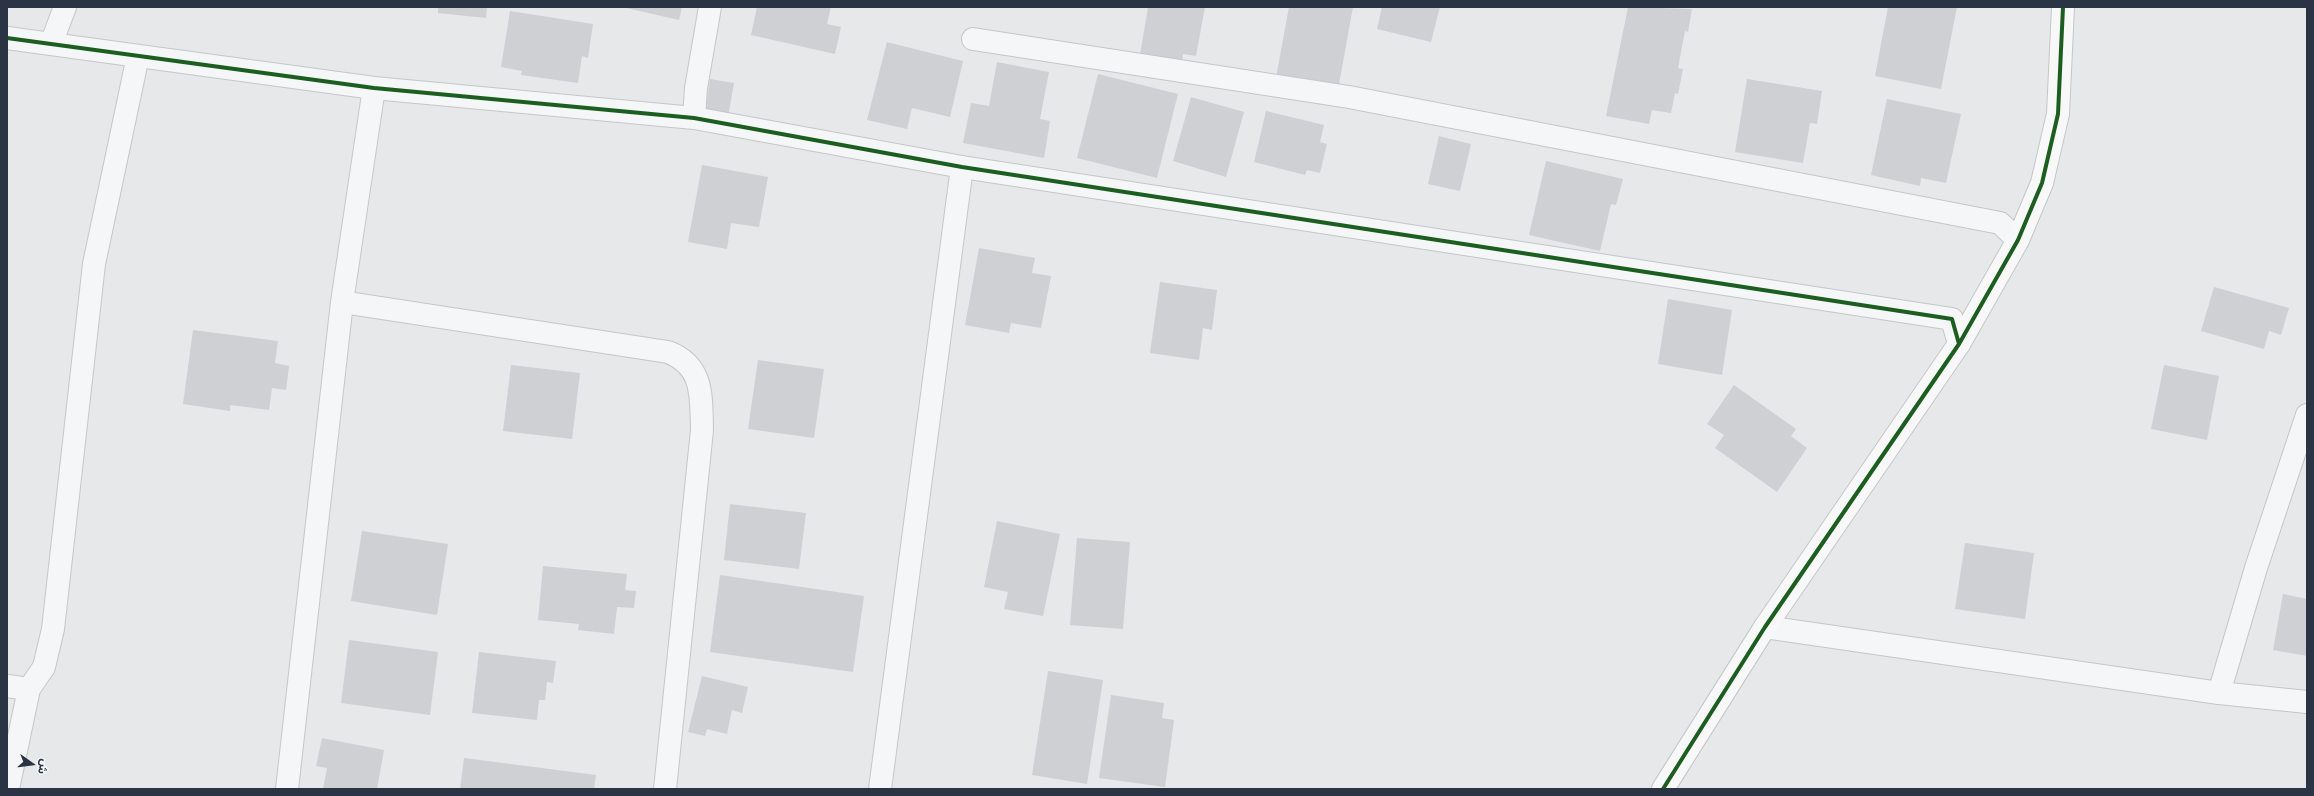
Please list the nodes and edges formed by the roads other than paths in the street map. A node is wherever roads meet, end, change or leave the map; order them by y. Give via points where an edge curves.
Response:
1 (65, 7) edge
2 (710, 7) edge
3 (2062, 7) edge
4 (7, 38) edge
5 (973, 39) dead end
6 (51, 44) junction
7 (138, 56) junction
8 (374, 88) junction
9 (694, 118) junction
10 (962, 167) junction
11 (2018, 240) junction
12 (342, 302) junction
13 (1959, 344) junction
14 (2307, 415) edge
15 (1765, 627) junction
16 (7, 686) edge
17 (29, 689) junction
18 (2219, 693) junction
19 (2307, 702) edge
20 (8, 789) edge
21 (287, 789) edge
22 (665, 789) edge
23 (880, 789) edge
24 (1663, 789) edge

1 - 6 street
2 - 9 street via 696,88
3 - 11 street via 2058,114 2042,183
4 - 6 street
5 - 11 street via 1349,97 2000,223
6 - 7 street
7 - 8 street
7 - 17 street via 94,264 53,629 44,667
8 - 9 street
8 - 12 street
9 - 10 street
10 - 13 street via 1952,319
10 - 23 street
11 - 13 street
12 - 21 street
12 - 22 street via 668,352 681,357 694,370 701,398 702,430
13 - 15 street
14 - 18 street via 2258,560
15 - 18 street
15 - 24 street
16 - 17 street
17 - 20 street
18 - 19 street

